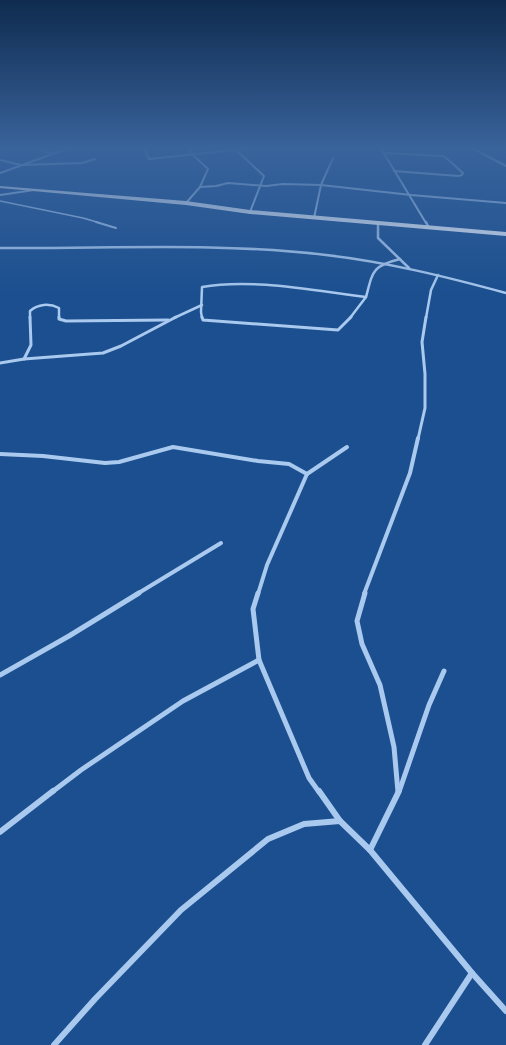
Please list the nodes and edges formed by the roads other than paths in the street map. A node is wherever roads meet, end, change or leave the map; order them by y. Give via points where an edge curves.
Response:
1 (121, 197) edge
2 (191, 197) edge
3 (256, 197) edge
4 (319, 197) edge
5 (412, 197) edge
6 (432, 197) edge
7 (0, 202) edge
8 (186, 202) junction
9 (506, 203) edge
10 (250, 212) junction
11 (314, 218) junction
12 (378, 223) junction
13 (116, 228) dead end
14 (429, 228) junction
15 (506, 234) edge
16 (0, 248) edge
17 (400, 259) junction
18 (384, 263) junction
19 (410, 268) junction
20 (438, 275) junction
21 (506, 293) edge
22 (366, 297) junction
23 (202, 305) junction
24 (171, 320) junction
25 (24, 359) junction
26 (0, 363) edge
27 (347, 447) dead end
28 (0, 454) edge
29 (307, 474) junction
30 (221, 543) dead end
31 (259, 660) junction
32 (444, 671) dead end
33 (0, 675) edge
34 (400, 791) junction
35 (340, 821) junction
36 (0, 832) edge
37 (370, 850) junction
38 (472, 973) junction
39 (506, 1011) edge
40 (54, 1045) edge
41 (425, 1045) edge

1 - 8 main road
2 - 8 street
3 - 10 street
4 - 11 street
5 - 14 street
6 - 9 street
7 - 13 lane via 83,218
8 - 10 main road
10 - 11 main road
11 - 12 main road
12 - 14 main road
12 - 17 street via 378,238
14 - 15 main road
16 - 18 street via 236,249 300,252
17 - 18 street
17 - 19 street
18 - 19 street
18 - 22 street via 372,274
19 - 20 street
20 - 21 street
20 - 34 street via 432,290 422,342 425,408 412,465 364,595 357,621 362,644 380,685 394,746
22 - 23 street via 282,287 213,285 202,287
22 - 23 street via 338,330 203,320
23 - 24 street
24 - 25 street via 127,345 103,353
24 - 25 street via 66,321 59,319 59,308 56,306 35,307 30,310 31,345
25 - 26 street
27 - 29 street
28 - 29 street via 105,463 119,462 173,447 289,464
29 - 31 street via 268,565 253,609
30 - 33 street
31 - 35 street via 309,778
31 - 36 street via 183,702 81,770
32 - 34 street
34 - 37 street
35 - 37 street
35 - 40 street via 304,824 268,839 181,910
37 - 38 street
38 - 39 street
38 - 41 street

